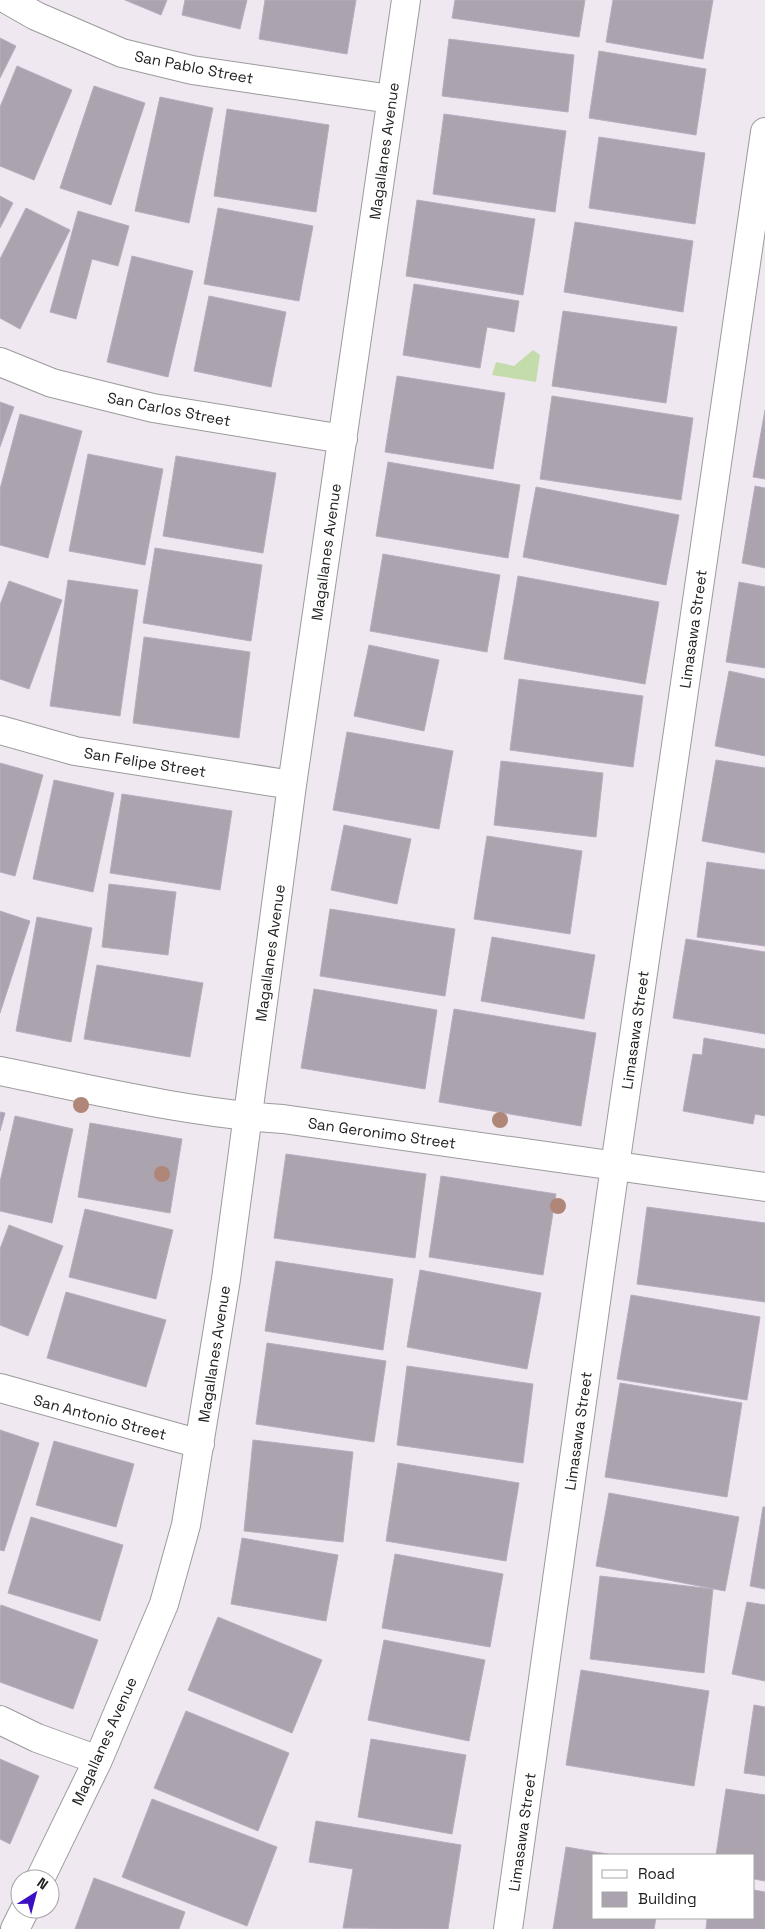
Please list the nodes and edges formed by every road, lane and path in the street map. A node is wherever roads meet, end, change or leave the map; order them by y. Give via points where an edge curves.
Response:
1 (8, 0) edge
2 (406, 0) edge
3 (391, 99) junction
4 (765, 132) edge
5 (0, 362) edge
6 (343, 439) junction
7 (0, 730) edge
8 (292, 785) junction
9 (0, 1071) edge
10 (248, 1116) junction
11 (615, 1166) junction
12 (765, 1187) edge
13 (0, 1388) edge
14 (200, 1444) junction
15 (0, 1720) edge
16 (98, 1760) junction
17 (45, 1869) edge
18 (508, 1929) edge

1 - 3 street, San Pablo Street via 36,16 122,52 192,70
2 - 3 street, Magallanes Avenue
3 - 6 street, Magallanes Avenue
4 - 11 street, Limasawa Street
5 - 6 street, San Carlos Street via 52,383 153,408
6 - 8 street, Magallanes Avenue
7 - 8 street, San Felipe Street via 75,751
8 - 10 street, Magallanes Avenue
9 - 10 street, San Geronimo Street
10 - 11 street, San Geronimo Street
10 - 14 street, Magallanes Avenue
11 - 12 street, San Geronimo Street
11 - 18 street, Limasawa Street
13 - 14 street, San Antonio Street
14 - 16 street, Magallanes Avenue via 186,1524 164,1604
15 - 16 street via 37,1738
16 - 17 street, Magallanes Avenue

